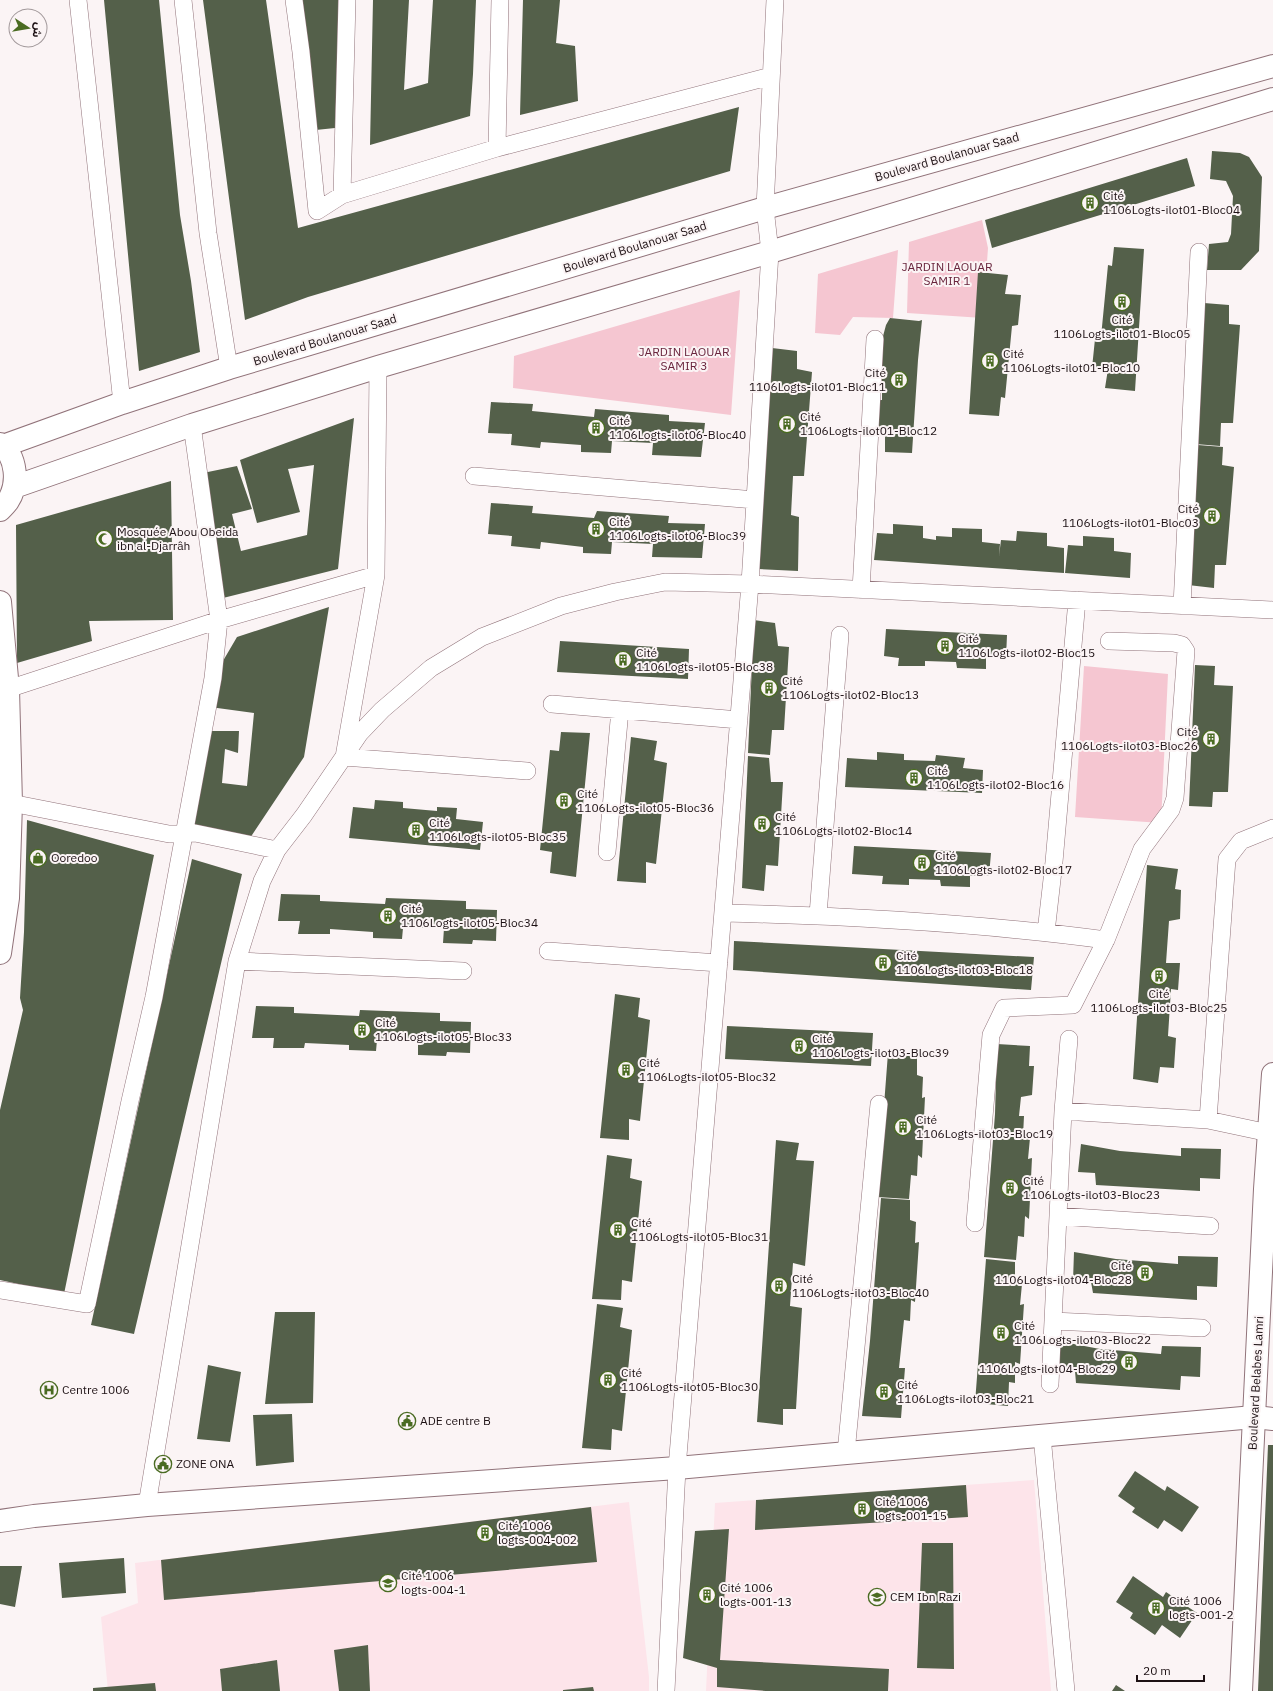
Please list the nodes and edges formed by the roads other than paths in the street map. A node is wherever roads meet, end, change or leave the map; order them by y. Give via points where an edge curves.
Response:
1 (78, 0) edge
2 (183, 0) edge
3 (294, 0) edge
4 (347, 0) edge
5 (500, 0) edge
6 (779, 1) edge
7 (1273, 66) edge
8 (771, 76) junction
9 (1273, 99) edge
10 (497, 148) junction
11 (342, 195) junction
12 (765, 208) junction
13 (770, 252) junction
14 (1198, 252) dead end
15 (875, 339) dead end
16 (378, 367) junction
17 (229, 368) junction
18 (122, 403) junction
19 (192, 425) junction
20 (2, 445) edge
21 (474, 476) dead end
22 (14, 487) junction
23 (755, 500) junction
24 (0, 510) edge
25 (376, 574) junction
26 (750, 584) junction
27 (861, 590) junction
28 (1077, 600) junction
29 (0, 602) edge
30 (1182, 606) junction
31 (1273, 610) edge
32 (219, 620) junction
33 (840, 636) dead end
34 (1109, 642) dead end
35 (8, 689) junction
36 (552, 704) dead end
37 (620, 710) junction
38 (739, 720) junction
39 (344, 757) junction
40 (527, 771) dead end
41 (11, 803) junction
42 (1273, 828) edge
43 (185, 834) junction
44 (277, 850) junction
45 (607, 852) dead end
46 (723, 913) junction
47 (818, 915) junction
48 (1046, 932) junction
49 (1106, 940) junction
50 (548, 951) dead end
51 (0, 953) edge
52 (237, 962) junction
53 (719, 962) junction
54 (463, 971) dead end
55 (1069, 1039) dead end
56 (1273, 1074) edge
57 (880, 1104) dead end
58 (1063, 1111) junction
59 (1208, 1120) junction
60 (1269, 1133) junction
61 (1269, 1188) edge
62 (1058, 1216) junction
63 (975, 1223) dead end
64 (1210, 1226) dead end
65 (0, 1290) edge
66 (1053, 1320) junction
67 (1202, 1328) dead end
68 (1050, 1384) dead end
69 (1263, 1418) edge
70 (1042, 1436) junction
71 (846, 1453) junction
72 (677, 1468) junction
73 (147, 1505) junction
74 (0, 1521) edge
75 (666, 1691) edge
76 (1066, 1691) edge
77 (1241, 1691) edge

1 - 18 street
2 - 17 street via 208,233
3 - 11 street via 317,211
4 - 11 street
5 - 10 street
6 - 8 street
7 - 12 main road, Boulevard Boulanouar Saad
8 - 10 street
8 - 12 street
9 - 13 main road
10 - 11 street
12 - 13 street
12 - 17 main road, Boulevard Boulanouar Saad
13 - 16 main road
13 - 23 street
14 - 30 street
15 - 27 street
16 - 19 main road
16 - 25 street
17 - 18 main road, Boulevard Boulanouar Saad
18 - 20 main road, Boulevard Boulanouar Saad
19 - 22 main road
19 - 32 street
20 - 22 main road via 12,458
21 - 23 street
22 - 24 main road via 9,500
23 - 26 street
25 - 32 street
25 - 39 street
26 - 27 street
26 - 38 street
26 - 39 street via 665,582 615,592 561,606 482,638 431,668 382,710 360,733
27 - 28 street
28 - 30 street
28 - 48 street
29 - 35 main road
30 - 31 street
32 - 35 street
32 - 43 street via 214,678
33 - 47 street
34 - 49 street via 1174,643 1182,645 1186,651 1175,798 1171,810 1142,849
35 - 41 main road
36 - 37 street
37 - 38 street
37 - 45 street
38 - 46 street
39 - 40 street
39 - 44 street via 304,816
41 - 43 street via 169,834
41 - 51 main road via 8,898
42 - 59 street via 1241,841 1226,859
43 - 44 street via 195,833
43 - 65 street via 154,997 87,1304
44 - 52 street via 262,881
46 - 47 street
46 - 53 street
47 - 48 street
48 - 49 street
49 - 63 street via 1073,1005 1004,1008 991,1035
50 - 53 street
52 - 54 street
52 - 73 street
53 - 72 street
55 - 58 street
56 - 60 main road, Boulevard Belabes Lamri
57 - 71 street
58 - 59 street
58 - 62 street
59 - 60 street
60 - 61 main road, Boulevard Belabes Lamri
61 - 69 main road, Boulevard Belabes Lamri
62 - 64 street
62 - 66 street
66 - 67 street
66 - 68 street
69 - 70 main road
69 - 77 main road, Boulevard Belabes Lamri
70 - 71 main road
70 - 76 street
71 - 72 main road
72 - 73 main road
72 - 75 street
73 - 74 main road

